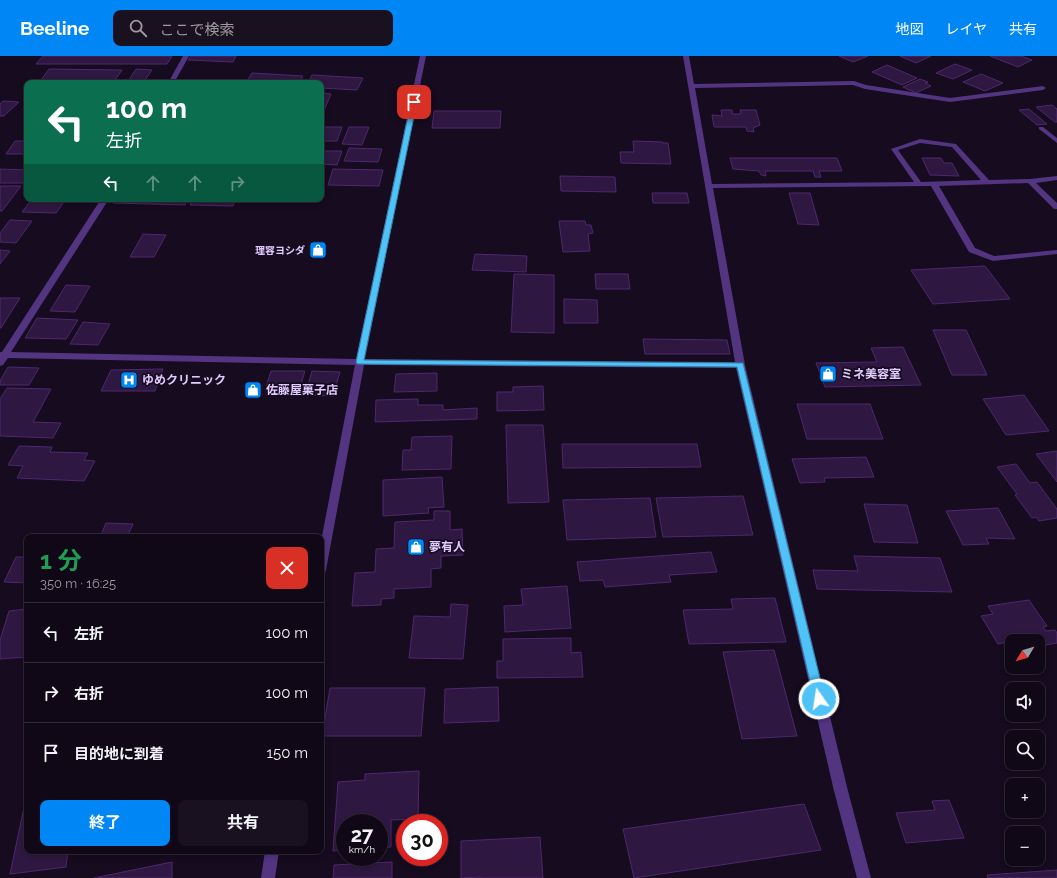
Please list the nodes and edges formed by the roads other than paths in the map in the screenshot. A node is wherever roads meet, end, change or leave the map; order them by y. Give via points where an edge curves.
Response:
1 (186, 56) edge
2 (423, 56) edge
3 (686, 56) edge
4 (173, 80) edge
5 (692, 86) junction
6 (1043, 88) dead end
7 (1041, 128) dead end
8 (1057, 141) edge
9 (1057, 178) edge
10 (1030, 181) junction
11 (987, 182) junction
12 (919, 184) junction
13 (934, 184) junction
14 (708, 186) junction
15 (103, 202) edge
16 (1057, 207) edge
17 (1057, 252) edge
18 (2, 357) edge
19 (360, 362) junction
20 (740, 365) junction
21 (324, 554) edge
22 (272, 854) edge
23 (268, 878) edge
24 (864, 878) edge

1 - 4 street
2 - 19 street
3 - 5 street
5 - 6 street via 854,83 865,87 950,100
5 - 14 street
7 - 8 street
9 - 10 street
10 - 11 street
10 - 16 street
11 - 12 street via 954,145 920,141 894,149
11 - 13 street
12 - 13 street
12 - 14 street
13 - 17 street via 972,250 993,259
14 - 20 street
15 - 18 street
18 - 19 street
19 - 20 street
19 - 21 street
20 - 24 street
22 - 23 street

